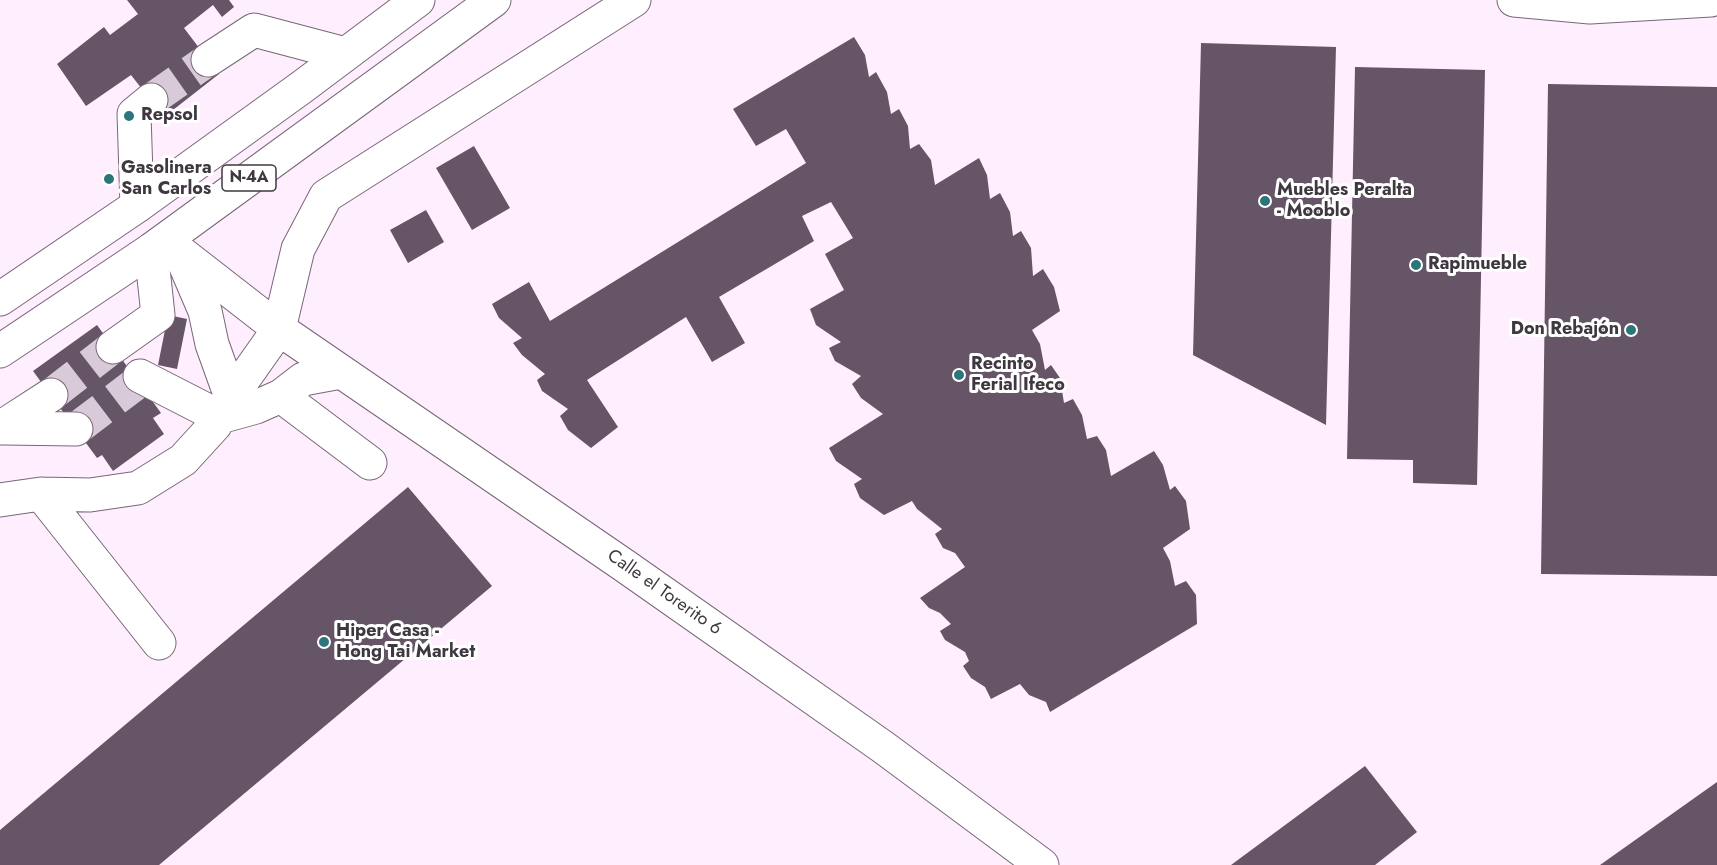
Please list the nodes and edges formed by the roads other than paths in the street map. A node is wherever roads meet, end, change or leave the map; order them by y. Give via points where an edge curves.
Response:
1 (418, 0) edge
2 (495, 0) edge
3 (634, 0) edge
4 (1514, 0) edge
5 (1711, 0) edge
6 (345, 54) junction
7 (208, 60) tunnel mouth
8 (151, 100) tunnel mouth
9 (137, 206) junction
10 (167, 246) junction
11 (0, 299) edge
12 (158, 315) junction
13 (279, 329) junction
14 (113, 347) tunnel mouth
15 (0, 351) edge
16 (341, 372) junction
17 (51, 395) tunnel mouth
18 (280, 396) junction
19 (225, 407) junction
20 (2, 428) edge
21 (76, 429) tunnel mouth
22 (370, 464) dead end
23 (41, 494) junction
24 (0, 500) edge
25 (159, 643) dead end
26 (1042, 865) edge

1 - 6 street, N-4A
2 - 10 street, N-4A
3 - 13 street via 326,196 298,249
4 - 5 street via 1590,7
6 - 7 street via 254,30
6 - 9 street, N-4A
8 - 9 street via 134,114
9 - 11 street, N-4A
10 - 12 street
10 - 13 street, Calle el Torerito 6
10 - 15 street, N-4A
10 - 19 street via 205,311
12 - 14 street
12 - 19 street via 139,379
13 - 16 street, Calle el Torerito 6
13 - 19 street
16 - 18 street via 303,379
16 - 26 street, Calle el Torerito 6 via 883,747
17 - 20 street
18 - 19 street via 256,407
18 - 22 street
19 - 23 street via 183,460 138,488 90,495
20 - 21 street
23 - 24 street
23 - 25 street

